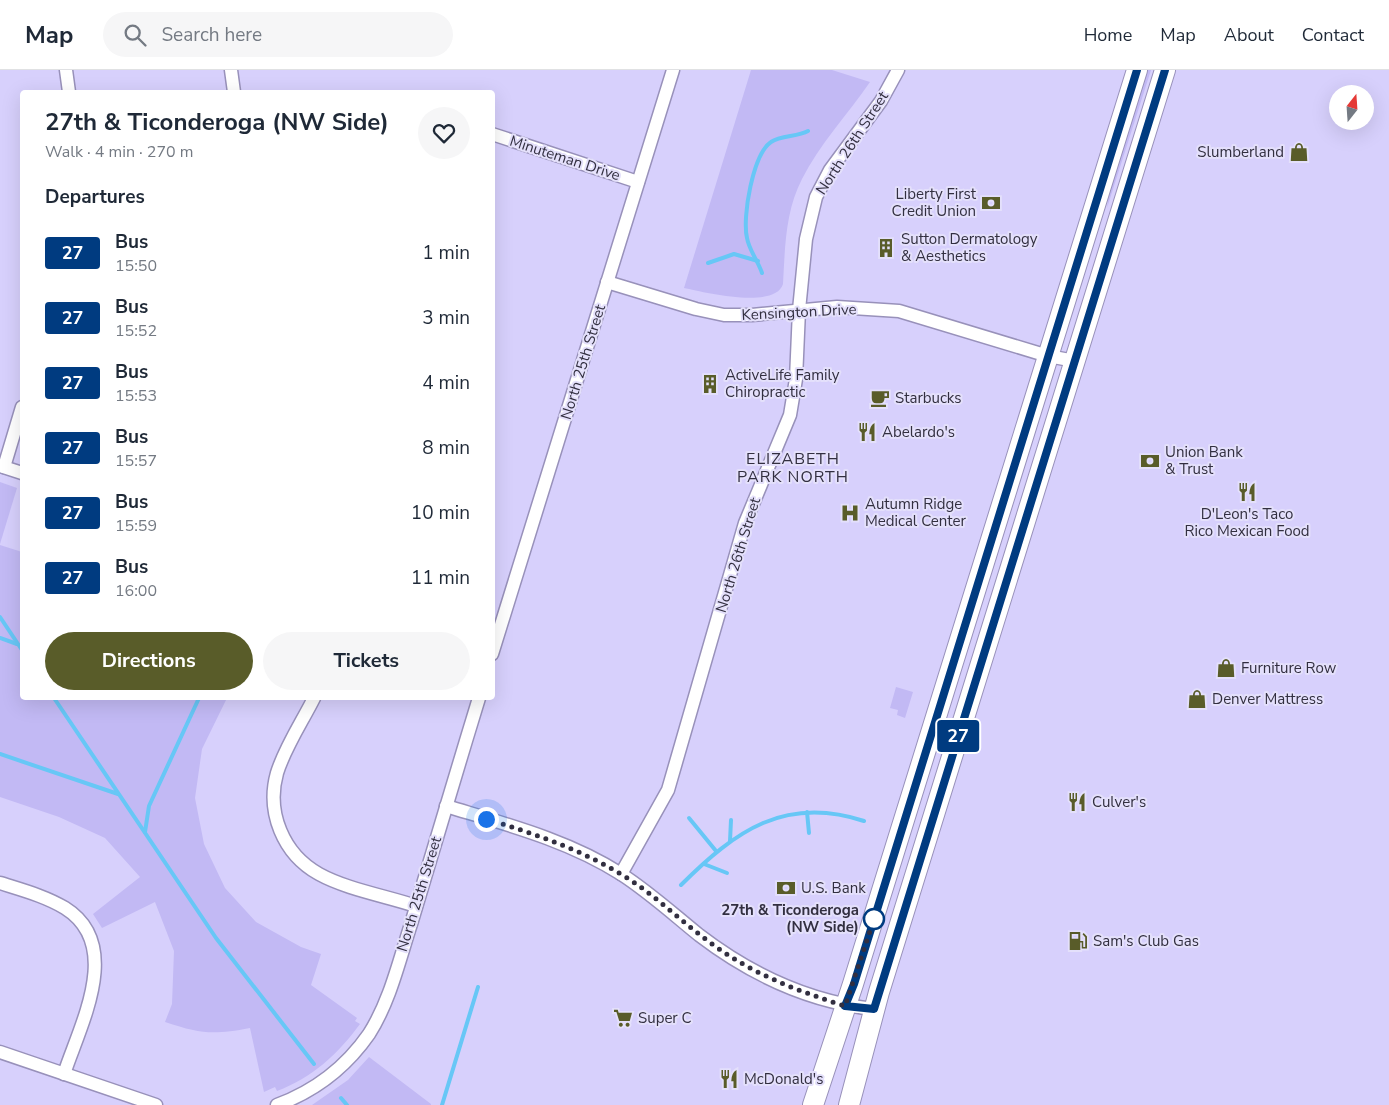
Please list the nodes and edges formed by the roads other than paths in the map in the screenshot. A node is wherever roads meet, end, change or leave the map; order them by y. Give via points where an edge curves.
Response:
1 (66, 70) edge
2 (231, 70) edge
3 (673, 70) edge
4 (898, 70) edge
5 (1137, 70) edge
6 (1165, 70) edge
7 (69, 90) edge
8 (234, 90) edge
9 (495, 134) edge
10 (638, 182) junction
11 (608, 282) junction
12 (799, 310) junction
13 (1048, 356) junction
14 (1073, 368) junction
15 (20, 413) edge
16 (2, 466) edge
17 (20, 472) edge
18 (495, 644) edge
19 (313, 700) edge
20 (478, 700) edge
21 (446, 806) junction
22 (621, 874) junction
23 (0, 883) edge
24 (416, 906) junction
25 (845, 1006) junction
26 (872, 1016) junction
27 (0, 1052) edge
28 (64, 1074) junction
29 (156, 1105) edge
30 (277, 1105) edge
31 (813, 1105) edge
32 (849, 1105) edge

1 - 7 street
2 - 8 street
3 - 10 street, North 25th Street
4 - 12 street, North 26th Street via 816,197 808,226
5 - 13 main road
6 - 14 main road
9 - 10 street, Minuteman Drive
10 - 11 street, North 25th Street
11 - 12 street, Kensington Drive via 716,314 752,316
11 - 18 street, North 25th Street
12 - 13 street, Kensington Drive via 854,307 899,311
12 - 22 street, North 26th Street via 796,380 787,425 743,531 668,790
13 - 14 street, Kensington Drive
13 - 25 main road
14 - 26 main road
15 - 16 street
16 - 17 street
19 - 24 street via 277,773 274,802 280,831 296,856 317,873
20 - 21 street, North 25th Street
21 - 22 street via 555,841
21 - 24 street, North 25th Street
22 - 25 street via 715,947 750,969 794,989
23 - 28 street via 66,909 82,924 91,942 96,963 95,980
24 - 30 street, North 25th Street via 380,1014 357,1049 331,1076 301,1095
25 - 26 street
25 - 31 main road
26 - 32 main road
27 - 28 street
28 - 29 street

